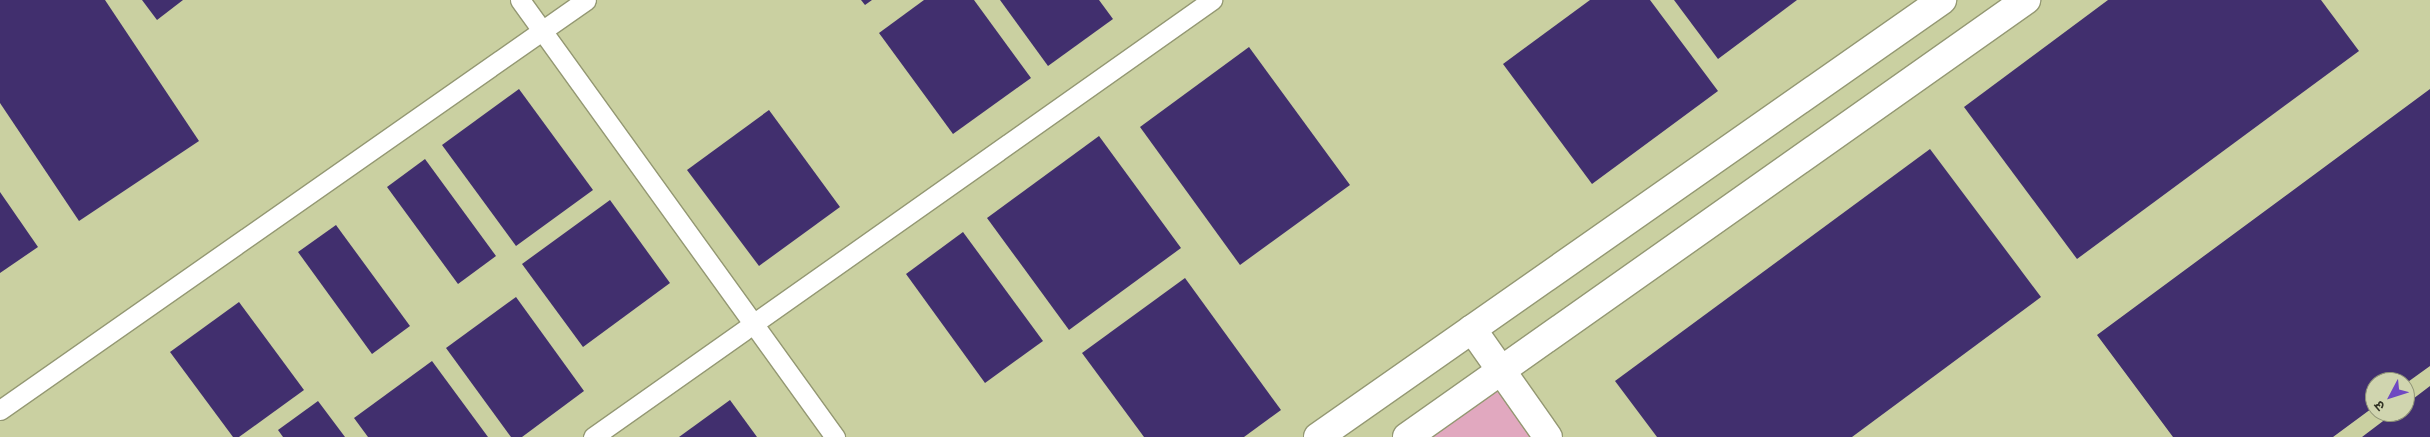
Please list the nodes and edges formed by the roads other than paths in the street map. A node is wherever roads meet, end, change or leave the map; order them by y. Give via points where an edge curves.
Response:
1 (520, 0) edge
2 (586, 0) edge
3 (1212, 0) edge
4 (1942, 0) edge
5 (2026, 0) edge
6 (542, 30) junction
7 (753, 324) junction
8 (1472, 329) junction
9 (1501, 371) junction
10 (0, 410) edge
11 (592, 437) edge
12 (835, 437) edge
13 (1318, 437) edge
14 (1407, 437) edge
15 (1548, 437) edge

1 - 6 lane
2 - 6 lane
3 - 7 lane
4 - 8 street
5 - 9 street
6 - 7 lane
6 - 10 lane
7 - 11 lane
7 - 12 lane
8 - 9 street
8 - 13 street
9 - 14 street
9 - 15 street

